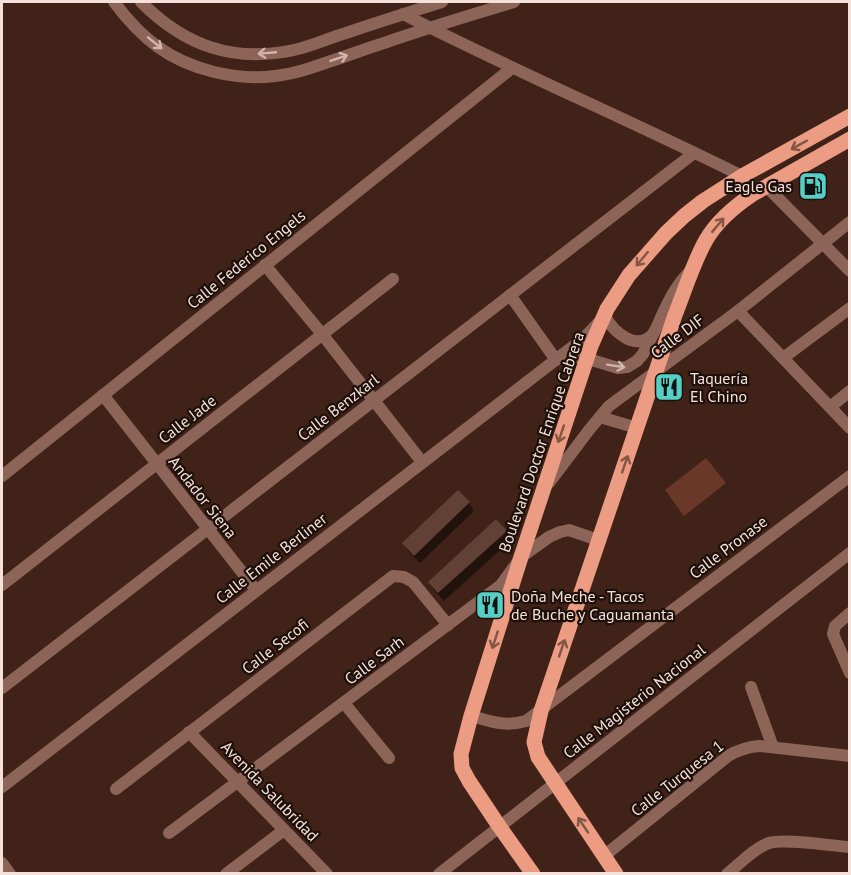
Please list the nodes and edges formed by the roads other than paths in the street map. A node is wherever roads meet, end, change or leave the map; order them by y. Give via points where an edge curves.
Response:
1 (114, 2) edge
2 (141, 2) edge
3 (442, 2) edge
4 (514, 2) edge
5 (485, 5) edge
6 (403, 14) junction
7 (430, 28) junction
8 (512, 68) junction
9 (849, 116) edge
10 (849, 139) edge
11 (694, 153) junction
12 (742, 176) junction
13 (766, 186) junction
14 (849, 222) edge
15 (823, 243) junction
16 (265, 265) junction
17 (693, 267) junction
18 (849, 271) edge
19 (393, 279) dead end
20 (510, 295) junction
21 (849, 308) edge
22 (738, 311) junction
23 (605, 316) junction
24 (322, 334) junction
25 (653, 334) junction
26 (559, 357) junction
27 (783, 358) junction
28 (586, 360) junction
29 (655, 373) junction
30 (849, 391) edge
31 (103, 395) junction
32 (374, 400) junction
33 (830, 407) junction
34 (600, 417) junction
35 (637, 428) junction
36 (849, 428) edge
37 (422, 462) junction
38 (157, 464) junction
39 (2, 476) edge
40 (849, 476) edge
41 (542, 493) junction
42 (207, 529) junction
43 (598, 540) junction
44 (849, 554) edge
45 (521, 557) junction
46 (2, 585) edge
47 (256, 591) junction
48 (849, 613) edge
49 (448, 625) junction
50 (849, 673) edge
51 (751, 687) dead end
52 (2, 688) edge
53 (344, 703) junction
54 (541, 711) junction
55 (471, 716) junction
56 (189, 732) junction
57 (773, 747) junction
58 (849, 756) edge
59 (389, 758) dead end
60 (237, 781) junction
61 (555, 783) junction
62 (2, 787) edge
63 (116, 789) dead end
64 (499, 826) junction
65 (285, 830) junction
66 (169, 833) dead end
67 (849, 848) edge
68 (604, 856) junction
69 (2, 863) edge
70 (10, 873) edge
71 (226, 873) edge
72 (327, 873) edge
73 (439, 873) edge
74 (532, 873) edge
75 (616, 873) edge
76 (727, 873) edge

1 -> 7 street via 140,32 176,58 216,72 254,77 301,71
6 -> 2 street via 296,50 252,55 211,49 193,41
3 - 6 street
4 - 5 street
5 - 7 street
6 - 7 street
7 - 8 street
8 - 11 street
8 - 16 street, Calle Federico Engels
9 -> 12 main road, Boulevard Doctor Enrique Cabrera
10 - 13 main road
11 - 12 street
11 - 20 street, Calle Benzkarl
12 -> 23 main road, Boulevard Doctor Enrique Cabrera via 703,201 666,233 629,275
13 - 15 street
17 -> 13 main road via 717,225 741,202
14 - 15 street, Calle DIF
15 - 18 street
15 - 22 street, Calle DIF
16 - 24 street
16 - 31 street, Calle Federico Engels
17 - 25 street via 674,290
17 - 29 main road
19 - 24 street, Calle Jade
20 - 26 street
20 - 32 street, Calle Benzkarl
21 - 27 street
22 - 27 street
22 - 29 street, Calle DIF
23 - 25 street via 614,329 634,341
23 - 26 street, Calle Emile Berliner
23 - 28 main road, Boulevard Doctor Enrique Cabrera
24 - 32 street
24 - 38 street, Calle Jade
28 -> 25 street via 627,367 643,354
26 - 28 street
26 - 37 street, Calle Emile Berliner
27 - 33 street
28 -> 41 main road, Boulevard Doctor Enrique Cabrera
29 - 34 street, Calle DIF
29 - 35 main road
30 - 33 street
31 - 38 street, Andador Siena
31 - 39 street, Calle Federico Engels
32 - 37 street
32 - 42 street, Calle Benzkarl
33 - 36 street
34 - 35 street
34 - 41 street, Calle DIF
43 -> 35 main road
37 - 47 street, Calle Emile Berliner
38 - 42 street, Andador Siena
38 - 46 street, Calle Jade
40 - 54 street, Calle Pronase
41 - 45 main road, Boulevard Doctor Enrique Cabrera
42 - 47 street, Andador Siena
42 - 52 street, Calle Benzkarl
43 - 45 street, Calle Sarh via 568,530 549,537
54 -> 43 main road
44 - 61 street, Calle Magisterio Nacional
45 - 49 street, Calle Sarh via 501,585
45 -> 55 main road, Boulevard Doctor Enrique Cabrera
47 - 62 street, Calle Emile Berliner
48 - 50 street via 835,626 833,634
49 - 53 street, Calle Sarh
49 - 56 street, Calle Secofi via 413,582 393,576
51 - 57 street
53 - 59 street
53 - 60 street, Calle Sarh
54 - 55 street, Calle Pronase via 526,721 504,725
54 - 61 main road via 534,742 538,757
55 - 64 main road, Boulevard Doctor Enrique Cabrera via 461,754 462,768
56 - 60 street, Avenida Salubridad
56 - 63 street, Calle Secofi
57 - 58 street, Calle Turquesa 1
57 - 68 street, Calle Turquesa 1 via 750,746 728,756
60 - 65 street, Avenida Salubridad
60 - 66 street, Calle Sarh
61 - 64 street, Calle Magisterio Nacional
68 -> 61 main road
64 - 73 street, Calle Magisterio Nacional
64 - 74 main road, Boulevard Doctor Enrique Cabrera
65 - 71 street
65 - 72 street, Avenida Salubridad
67 - 76 street via 771,843
68 - 75 main road
69 - 70 street

